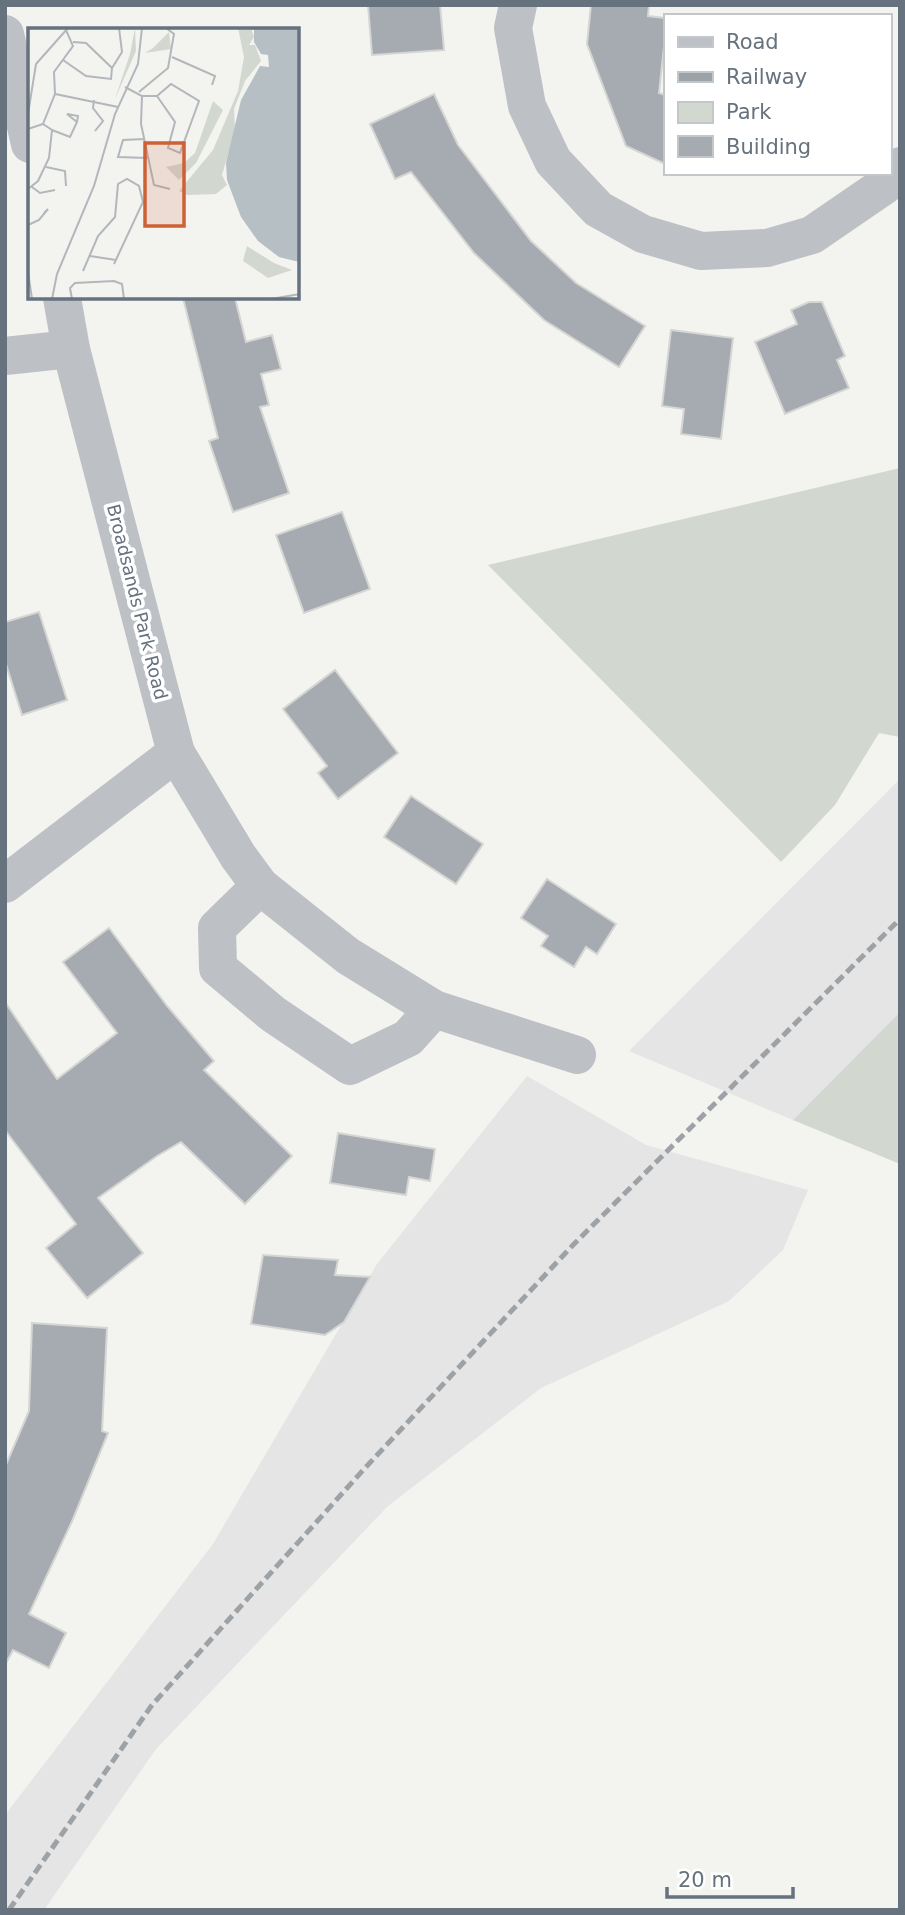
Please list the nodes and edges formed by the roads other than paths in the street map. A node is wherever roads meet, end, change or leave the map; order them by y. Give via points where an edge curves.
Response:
1 (518, 5) edge
2 (5, 34) edge
3 (28, 135) edge
4 (900, 166) edge
5 (62, 299) edge
6 (71, 349) junction
7 (5, 356) edge
8 (176, 753) junction
9 (5, 884) edge
10 (260, 886) junction
11 (434, 1009) junction
12 (578, 1055) dead end

1 - 4 street via 513,28 527,106 553,161 598,209 643,234 701,251 766,248 812,235 885,185
2 - 3 street
5 - 6 street, Broadsands Park Road
6 - 7 street
6 - 8 street, Broadsands Park Road
8 - 9 street
8 - 10 street, Broadsands Park Road
10 - 11 street, Broadsands Park Road via 348,957
10 - 11 street via 217,928 218,968 273,1014 350,1066 408,1038
11 - 12 street, Broadsands Park Road

